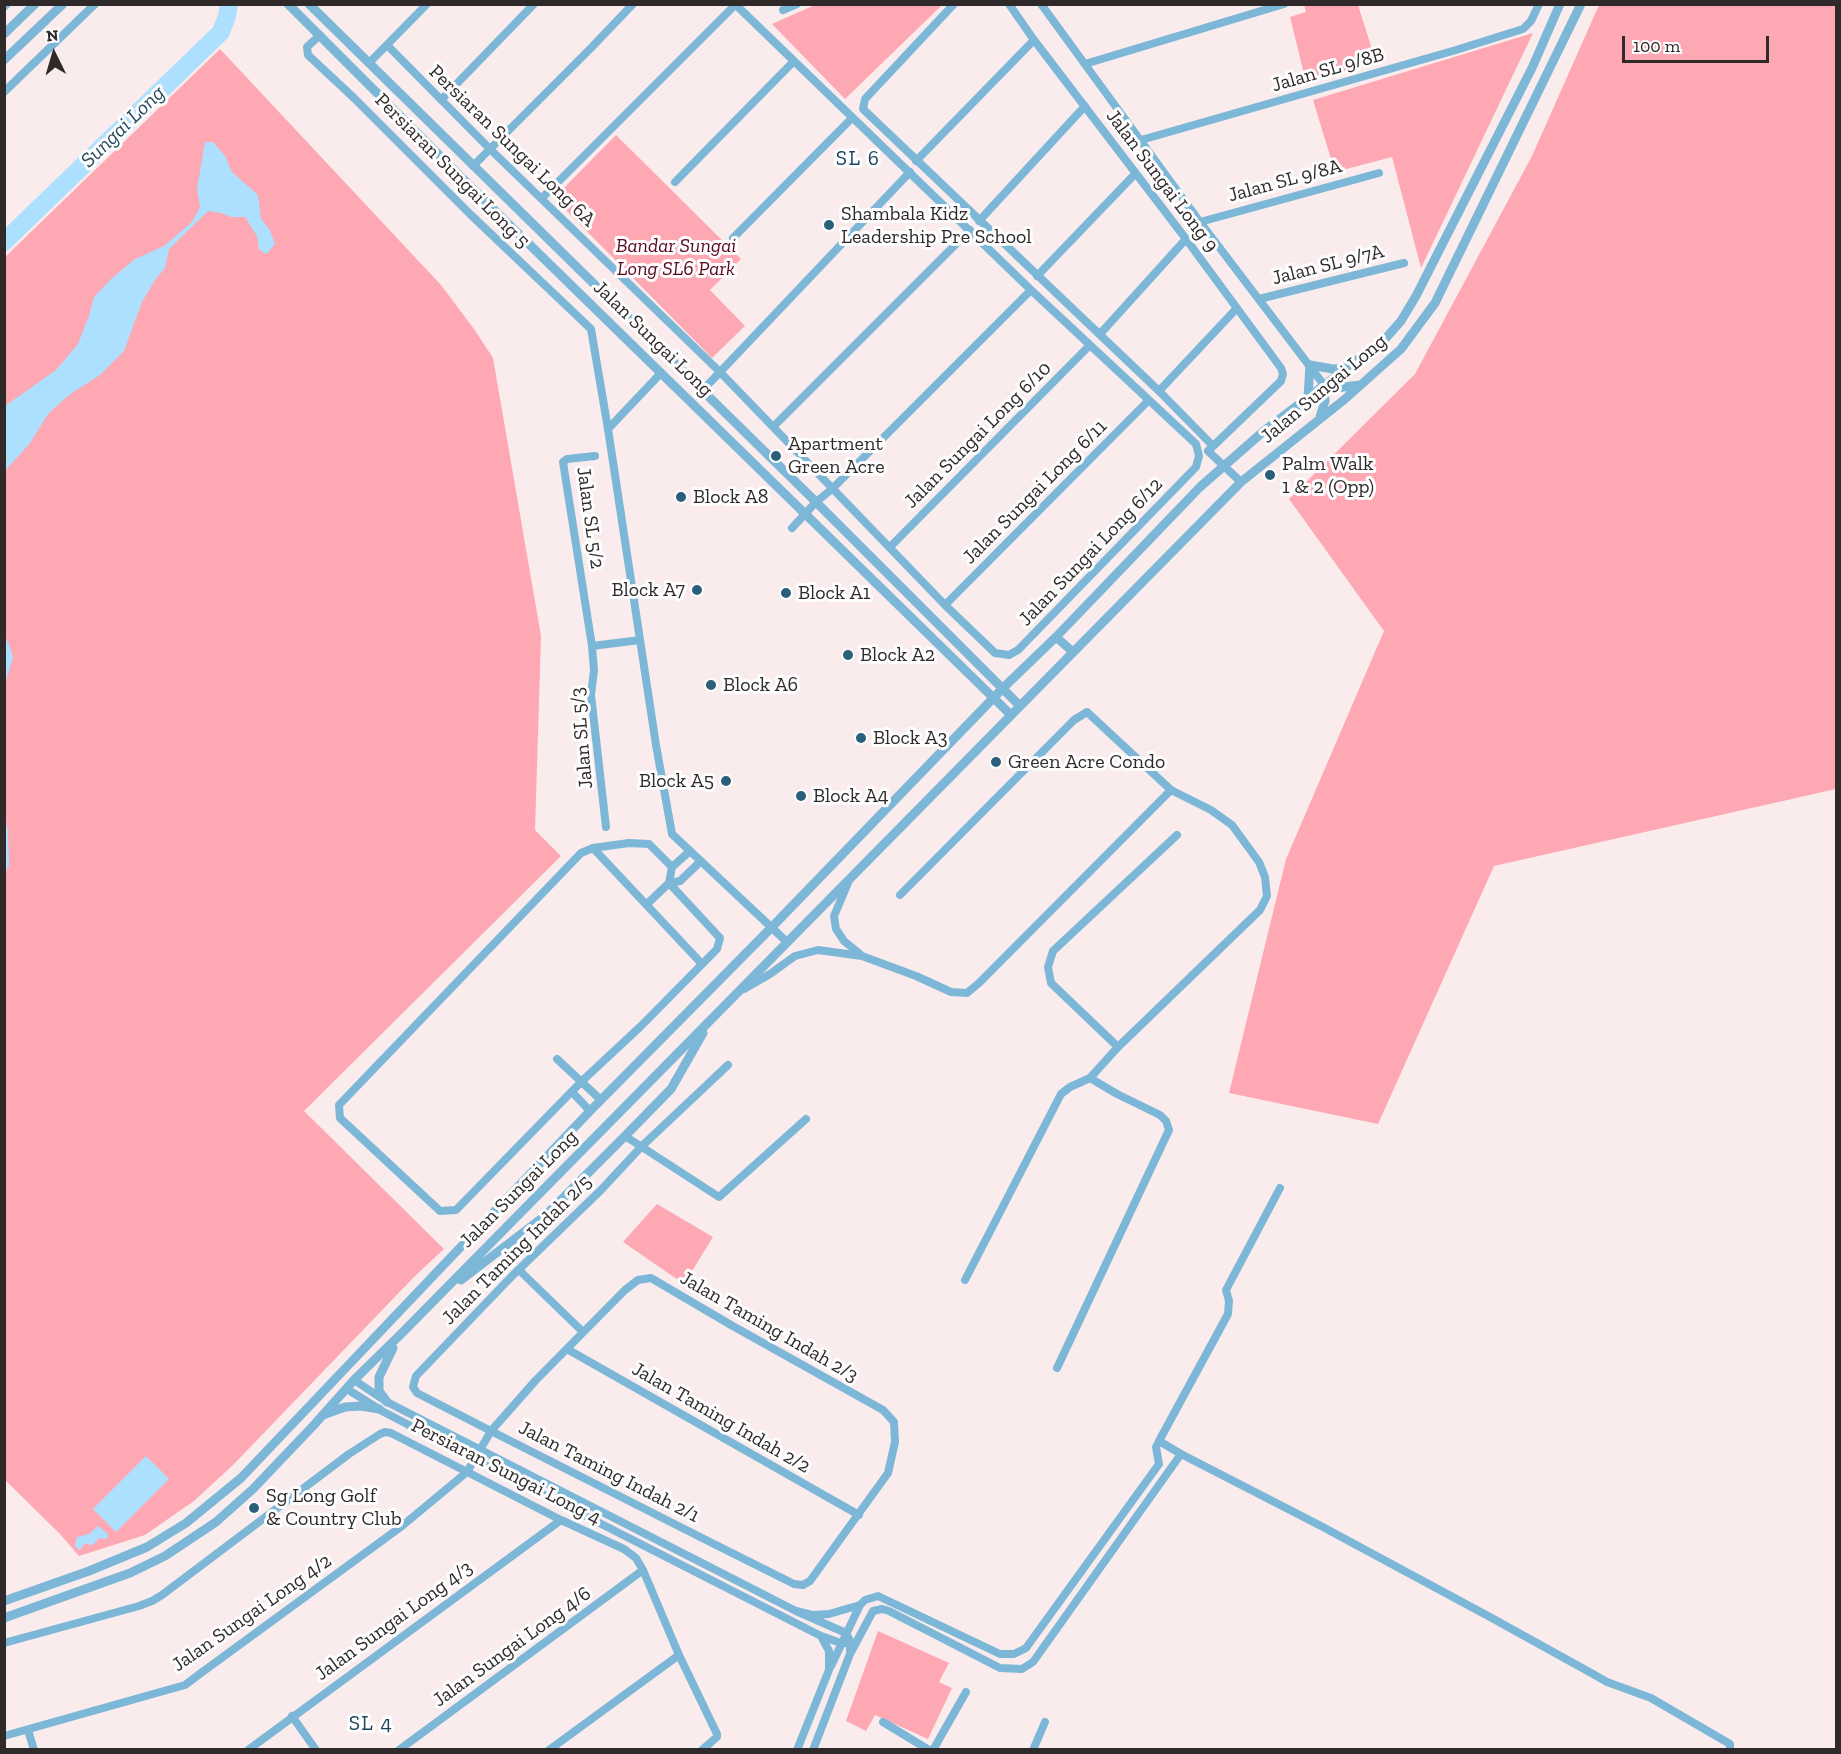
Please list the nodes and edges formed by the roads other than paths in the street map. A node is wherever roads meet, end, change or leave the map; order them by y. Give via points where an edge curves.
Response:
1 (35, 4) edge
2 (63, 4) edge
3 (95, 4) edge
4 (288, 4) edge
5 (309, 4) edge
6 (427, 4) edge
7 (534, 4) edge
8 (633, 4) edge
9 (797, 4) edge
10 (954, 4) edge
11 (1009, 4) edge
12 (1041, 4) edge
13 (1284, 4) edge
14 (1539, 4) edge
15 (1560, 4) edge
16 (1581, 4) edge
17 (735, 5) edge
18 (783, 10) dead end
19 (4, 34) edge
20 (320, 35) junction
21 (1034, 40) junction
22 (387, 45) junction
23 (4, 60) edge
24 (794, 61) junction
25 (369, 63) junction
26 (1085, 64) junction
27 (4, 92) edge
28 (441, 100) junction
29 (1085, 106) junction
30 (851, 118) junction
31 (1141, 140) junction
32 (490, 149) junction
33 (916, 161) junction
34 (473, 166) junction
35 (910, 172) junction
36 (1379, 173) dead end
37 (1135, 174) junction
38 (675, 182) dead end
39 (542, 198) junction
40 (979, 221) junction
41 (1200, 222) junction
42 (970, 230) junction
43 (733, 238) dead end
44 (1186, 239) junction
45 (1404, 263) dead end
46 (1037, 276) junction
47 (1031, 291) junction
48 (1259, 299) junction
49 (1237, 308) junction
50 (1100, 334) junction
51 (1090, 345) junction
52 (1310, 365) junction
53 (1345, 368) junction
54 (720, 372) junction
55 (661, 373) junction
56 (1324, 385) junction
57 (1360, 385) junction
58 (702, 391) junction
59 (1158, 391) junction
60 (1308, 397) junction
61 (1148, 401) junction
62 (1318, 421) junction
63 (773, 427) junction
64 (608, 429) junction
65 (1213, 446) junction
66 (595, 456) dead end
67 (1224, 465) junction
68 (1241, 482) junction
69 (832, 489) junction
70 (816, 502) junction
71 (805, 514) junction
72 (792, 528) dead end
73 (890, 547) junction
74 (945, 605) junction
75 (1056, 637) junction
76 (640, 640) junction
77 (592, 646) junction
78 (995, 652) joint
79 (1073, 652) junction
80 (1004, 688) junction
81 (994, 698) junction
82 (1020, 706) junction
83 (1011, 715) junction
84 (1171, 790) junction
85 (606, 827) dead end
86 (1177, 835) dead end
87 (593, 848) junction
88 (690, 851) junction
89 (701, 861) junction
90 (672, 867) junction
91 (850, 879) junction
92 (669, 883) junction
93 (900, 895) dead end
94 (647, 904) junction
95 (771, 927) junction
96 (787, 942) junction
97 (862, 956) junction
98 (702, 964) junction
99 (738, 993) junction
100 (711, 1021) junction
101 (1118, 1047) junction
102 (557, 1059) dead end
103 (728, 1065) dead end
104 (1090, 1078) junction
105 (582, 1081) junction
106 (572, 1092) junction
107 (601, 1100) junction
108 (590, 1111) junction
109 (806, 1119) dead end
110 (625, 1136) junction
111 (641, 1147) junction
112 (1280, 1188) dead end
113 (519, 1270) junction
114 (638, 1280) joint
115 (965, 1280) dead end
116 (435, 1300) junction
117 (583, 1332) junction
118 (400, 1335) junction
119 (567, 1349) junction
120 (350, 1362) junction
121 (1057, 1368) dead end
122 (416, 1376) joint
123 (331, 1382) junction
124 (348, 1383) junction
125 (387, 1402) junction
126 (379, 1410) junction
127 (322, 1415) junction
128 (491, 1431) junction
129 (304, 1435) junction
130 (285, 1436) junction
131 (1159, 1441) junction
132 (479, 1449) junction
133 (1181, 1454) junction
134 (283, 1457) junction
135 (474, 1459) junction
136 (467, 1472) junction
137 (859, 1515) junction
138 (561, 1520) junction
139 (643, 1570) junction
140 (4, 1601) edge
141 (860, 1605) junction
142 (796, 1611) junction
143 (4, 1618) edge
144 (859, 1634) junction
145 (821, 1636) junction
146 (848, 1637) junction
147 (4, 1643) edge
148 (841, 1643) junction
149 (850, 1654) junction
150 (679, 1655) junction
151 (829, 1670) junction
152 (966, 1692) dead end
153 (292, 1716) junction
154 (883, 1722) dead end
155 (1045, 1722) dead end
156 (28, 1730) junction
157 (4, 1736) edge
158 (34, 1749) edge
159 (248, 1749) edge
160 (316, 1749) edge
161 (399, 1749) edge
162 (549, 1749) edge
163 (702, 1749) edge
164 (797, 1749) edge
165 (813, 1749) edge
166 (931, 1749) edge
167 (1033, 1749) edge
168 (1730, 1749) edge

1 - 19 street
2 - 23 street
3 - 27 street
4 - 20 street, Jalan Sungai Long
5 - 25 street, Jalan Sungai Long
6 - 22 street
7 - 28 street
8 - 32 street
9 - 18 street
10 - 33 street via 863,104 866,113
11 - 21 street, Jalan Sungai Long 9
12 - 26 street
13 - 26 street
14 - 31 street, Jalan SL 9/8B via 1523,28
15 - 53 street, Jalan Sungai Long via 1532,68 1416,296 1386,338
16 - 57 street, Jalan Sungai Long via 1435,303 1401,349
17 - 24 street
17 - 39 street
20 - 55 street, Jalan Sungai Long
20 - 64 street, Persiaran Sungai Long 5 via 307,47 308,54 591,329
21 - 29 street, Jalan Sungai Long 9
21 - 33 street
22 - 25 street
22 - 28 street, Persiaran Sungai Long 6A
24 - 30 street
24 - 38 street
25 - 34 street, Jalan Sungai Long
26 - 31 street
28 - 32 street, Persiaran Sungai Long 6A
29 - 37 street, Jalan Sungai Long 9
29 - 40 street
30 - 35 street
30 - 43 street
31 - 41 street
32 - 34 street
32 - 39 street, Persiaran Sungai Long 6A
33 - 40 street
34 - 58 street, Jalan Sungai Long
35 - 42 street
35 - 54 street
36 - 41 street, Jalan SL 9/8A
37 - 44 street, Jalan Sungai Long 9
37 - 46 street
39 - 54 street, Persiaran Sungai Long 6A
40 - 46 street
41 - 48 street
42 - 47 street
42 - 63 street
44 - 49 street, Jalan Sungai Long 9
44 - 50 street
45 - 48 street, Jalan SL 9/7A
46 - 50 street
47 - 51 street
47 - 69 street
48 - 52 street
49 - 59 street
49 - 65 street, Jalan Sungai Long 9 via 1283,374 1281,381
50 - 59 street
51 - 61 street
51 - 73 street, Jalan Sungai Long 6/10
52 - 53 street
52 - 56 street
52 - 60 street
53 - 56 street, Jalan Sungai Long
54 - 58 street
54 - 63 street, Persiaran Sungai Long 6A
55 - 64 street
55 - 71 street, Jalan Sungai Long
56 - 57 street
56 - 60 street, Jalan Sungai Long
56 - 62 street via 1325,401
57 - 62 street, Jalan Sungai Long
58 - 70 street, Jalan Sungai Long
59 - 65 street
60 - 67 street, Jalan Sungai Long
61 - 74 street, Jalan Sungai Long 6/11
61 - 78 street, Jalan Sungai Long 6/12 via 1196,444 1196,467 1018,650 1006,656
62 - 68 street, Jalan Sungai Long
63 - 69 street, Persiaran Sungai Long 6A
64 - 76 street
65 - 67 street via 1208,451
66 - 77 street, Jalan SL 5/2 via 563,462
67 - 68 street
67 - 75 street, Jalan Sungai Long
68 - 79 street, Jalan Sungai Long
69 - 70 street
69 - 73 street, Persiaran Sungai Long 6A
70 - 71 street
70 - 80 street, Jalan Sungai Long
71 - 72 street
71 - 81 street, Jalan Sungai Long
73 - 74 street, Persiaran Sungai Long 6A
74 - 78 street, Persiaran Sungai Long 6A
75 - 79 street
75 - 80 street, Jalan Sungai Long
76 - 77 street
76 - 88 street via 670,827
77 - 85 street, Jalan SL 5/3 via 591,695
79 - 82 street, Jalan Sungai Long
80 - 81 street, Jalan Sungai Long
80 - 82 street, Jalan Sungai Long
81 - 83 street, Jalan Sungai Long
81 - 95 street, Jalan Sungai Long
82 - 83 street, Jalan Sungai Long
83 - 91 street, Jalan Sungai Long
84 - 93 street via 1087,712 1074,720
84 - 97 street via 967,993 951,992
84 - 101 street via 1232,825 1260,862 1267,896 1260,910
86 - 101 street via 1053,951 1048,967 1051,983
87 - 90 street via 649,844
87 - 94 street
87 - 106 street via 581,853 339,1105 338,1112 440,1211 456,1210
88 - 89 street
88 - 90 street
89 - 92 street via 680,881
89 - 95 street
90 - 92 street
91 - 96 street, Jalan Sungai Long
91 - 97 street via 834,916 836,929
92 - 94 street
92 - 98 street via 720,938 717,949
94 - 98 street
95 - 96 street
95 - 107 street, Jalan Sungai Long
96 - 99 street, Jalan Sungai Long
97 - 99 street via 818,950 795,956
98 - 105 street
99 - 100 street, Jalan Sungai Long
100 - 110 street via 671,1089
100 - 116 street, Jalan Sungai Long
101 - 104 street
102 - 105 street
103 - 111 street, Jalan Taming Indah 2/5
104 - 115 street via 1061,1094
104 - 121 street via 1160,1115 1168,1130
105 - 106 street
105 - 107 street
106 - 108 street
107 - 108 street, Jalan Sungai Long
108 - 120 street, Jalan Sungai Long
109 - 111 street via 719,1197
110 - 111 street
110 - 116 street via 546,1215
111 - 113 street, Jalan Taming Indah 2/5
112 - 131 street via 1226,1290 1228,1314
113 - 117 street
113 - 122 street, Jalan Taming Indah 2/5
114 - 117 street, Jalan Sungai Long 4/2
114 - 137 street, Jalan Taming Indah 2/3 via 651,1278 883,1410 894,1422 895,1442 888,1473
116 - 118 street, Jalan Sungai Long
117 - 119 street, Jalan Sungai Long 4/2
118 - 124 street, Jalan Sungai Long
118 - 125 street via 379,1377 379,1391
119 - 128 street, Jalan Sungai Long 4/2
119 - 137 street, Jalan Taming Indah 2/2
120 - 123 street, Jalan Sungai Long
120 - 124 street
122 - 128 street, Jalan Taming Indah 2/1 via 413,1387 417,1394
123 - 124 street
123 - 130 street, Jalan Sungai Long
124 - 125 street
124 - 126 street
124 - 127 street, Jalan Sungai Long
125 - 132 street
126 - 127 street via 345,1407
126 - 135 street
127 - 129 street, Jalan Sungai Long
128 - 132 street, Jalan Sungai Long 4/2
128 - 137 street, Jalan Taming Indah 2/1 via 794,1584 810,1581
129 - 130 street
129 - 134 street, Jalan Sungai Long
130 - 134 street
130 - 140 street, Jalan Sungai Long via 186,1523 147,1547
131 - 133 street
131 - 141 street via 1159,1464 1026,1648 1014,1654 1000,1654 878,1596
132 - 135 street, Jalan Sungai Long 4/2
132 - 142 street
133 - 144 street via 1033,1662 1022,1669 1000,1668 882,1609 873,1611
133 - 168 street via 1607,1682 1651,1698 1730,1744
134 - 143 street, Jalan Sungai Long via 216,1522 165,1556 119,1577
135 - 136 street, Jalan Sungai Long 4/2
135 - 145 street
136 - 138 street, Persiaran Sungai Long 4
136 - 147 street, Persiaran Sungai Long 4 via 391,1433 380,1434 152,1601
136 - 156 street, Jalan Sungai Long 4/2 via 402,1526 185,1685
138 - 139 street, Persiaran Sungai Long 4 via 624,1550 636,1558
138 - 153 street, Jalan Sungai Long 4/3
139 - 150 street, Persiaran Sungai Long 4
139 - 161 street, Jalan Sungai Long 4/6
141 - 142 street via 822,1615
141 - 146 street
142 - 146 street
144 - 146 street
144 - 149 street
145 - 148 street
145 - 151 street via 829,1651
146 - 148 street
146 - 149 street
148 - 151 street
149 - 165 street
150 - 162 street
150 - 163 street, Persiaran Sungai Long 4 via 717,1737
151 - 164 street
152 - 166 street
153 - 159 street, Jalan Sungai Long 4/3
153 - 160 street
154 - 166 street
155 - 167 street
156 - 157 street, Jalan Sungai Long 4/2
156 - 158 street

